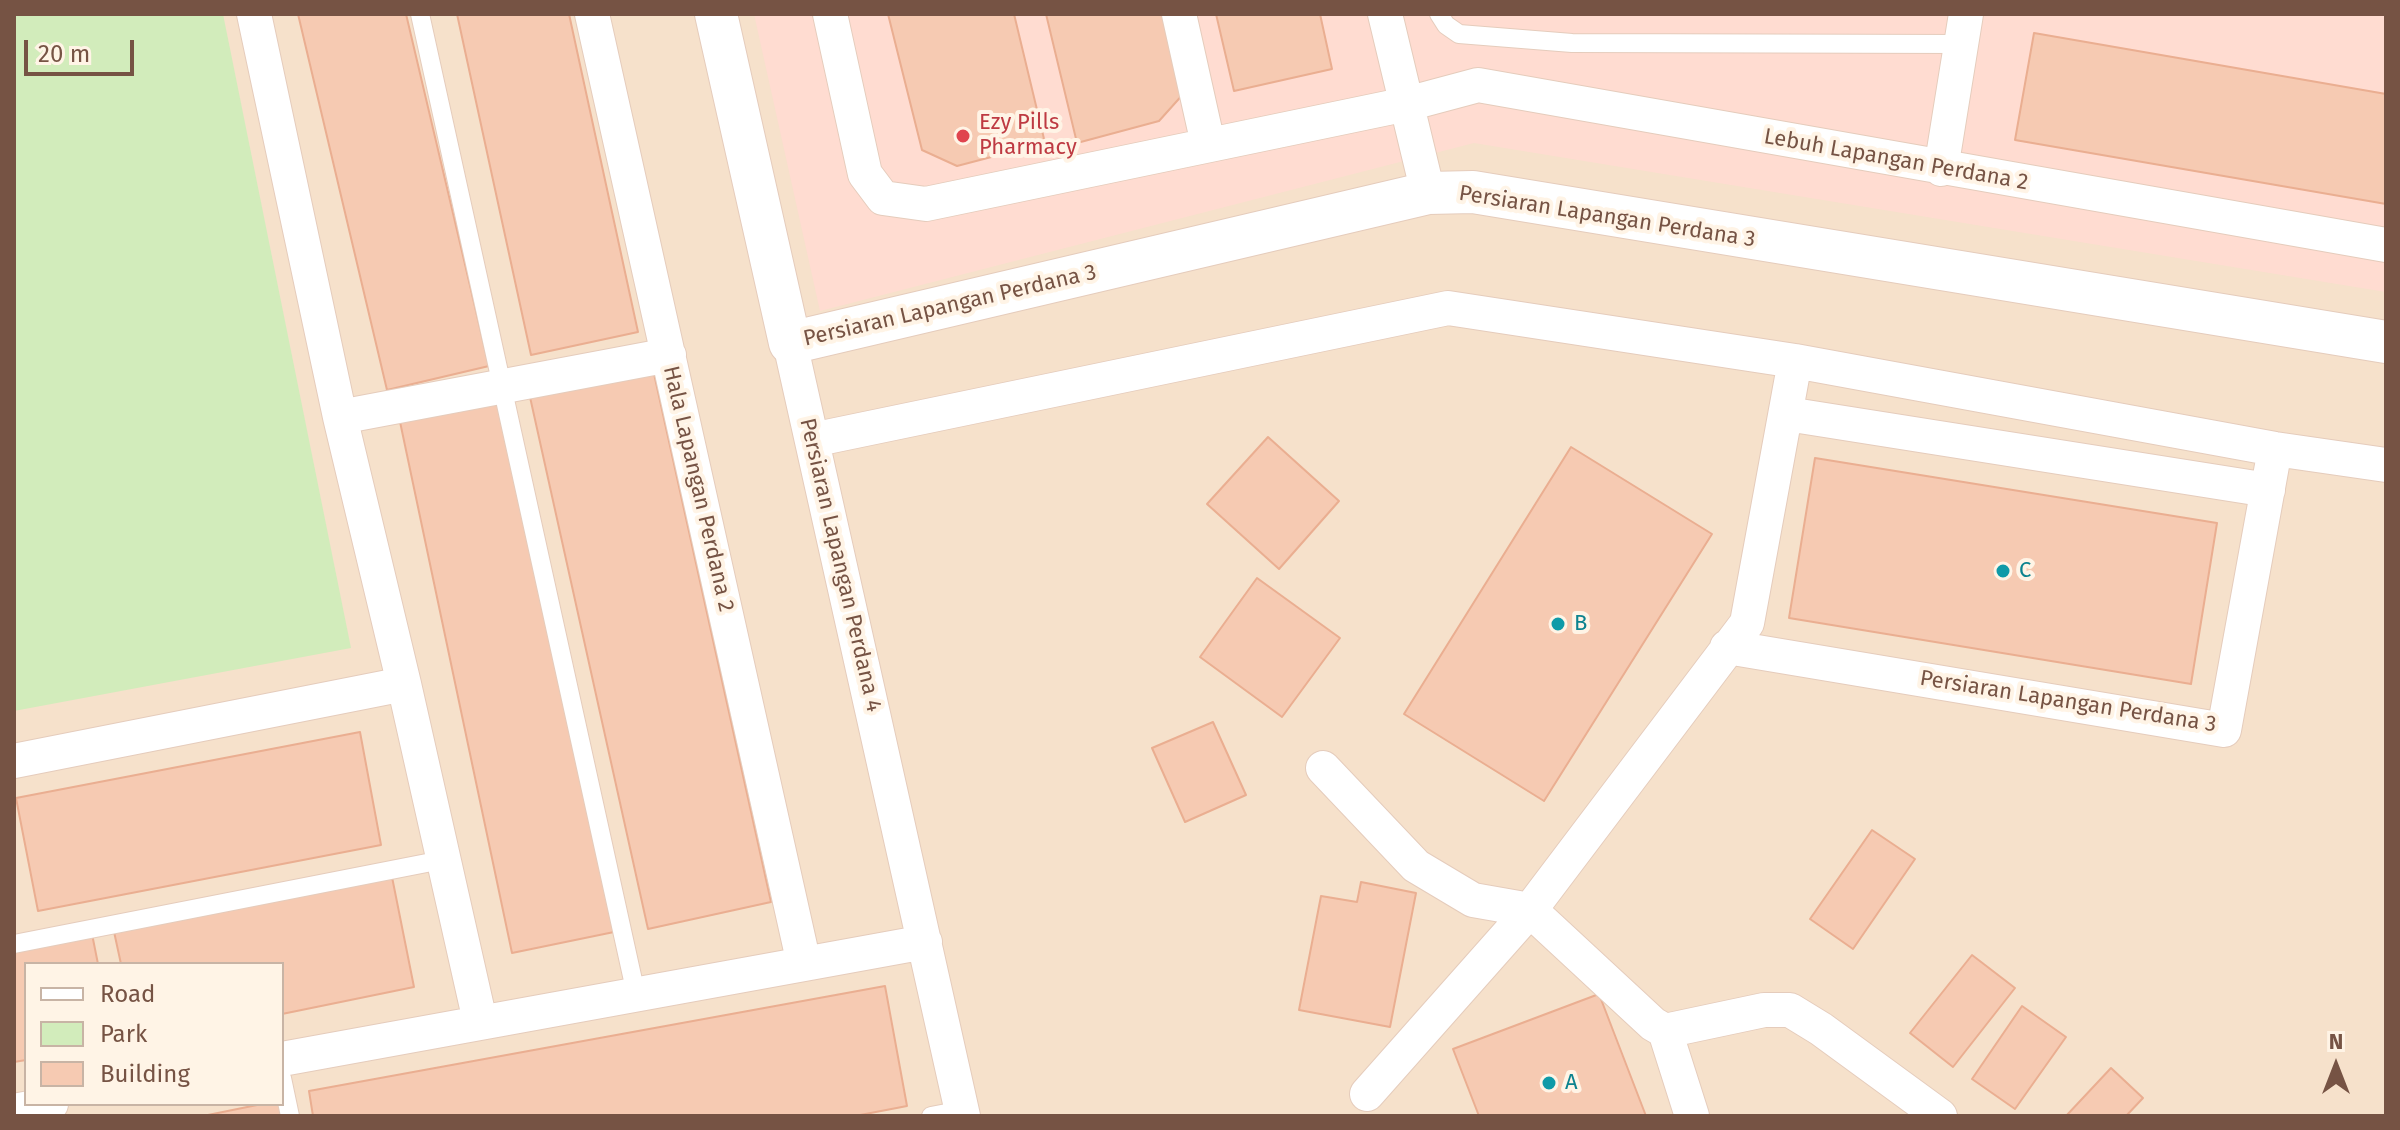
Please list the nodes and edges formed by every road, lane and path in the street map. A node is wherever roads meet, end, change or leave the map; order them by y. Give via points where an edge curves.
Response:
1 (254, 14) edge
2 (420, 14) edge
3 (592, 14) edge
4 (716, 14) edge
5 (830, 14) edge
6 (1179, 14) edge
7 (1385, 14) edge
8 (1439, 14) edge
9 (1964, 29) edge
10 (1407, 104) junction
11 (1208, 144) junction
12 (1941, 169) junction
13 (1428, 193) junction
14 (2386, 245) edge
15 (2386, 342) edge
16 (790, 343) junction
17 (669, 355) junction
18 (1795, 361) junction
19 (503, 386) junction
20 (1787, 414) junction
21 (340, 417) junction
22 (812, 440) junction
23 (2275, 449) junction
24 (2386, 465) edge
25 (2268, 490) junction
26 (1727, 647) junction
27 (404, 684) junction
28 (14, 761) edge
29 (1323, 768) dead end
30 (442, 860) junction
31 (1530, 910) junction
32 (925, 942) junction
33 (14, 944) edge
34 (804, 964) junction
35 (636, 994) junction
36 (480, 1021) junction
37 (1665, 1031) junction
38 (284, 1059) edge
39 (284, 1088) edge
40 (1367, 1094) dead end
41 (40, 1106) edge
42 (14, 1111) edge
43 (952, 1114) edge
44 (290, 1116) edge
45 (1692, 1116) edge
46 (1940, 1116) edge

1 - 21 street
2 - 19 lane
3 - 17 street, Hala Lapangan Perdana 2
4 - 16 street, Persiaran Lapangan Perdana 4
5 - 11 street, Lebuh Lapangan Perdana 2 via 865,174 883,198 926,204
6 - 11 street
7 - 10 street
8 - 9 lane via 1459,34 1572,43
9 - 12 street
10 - 11 street, Lebuh Lapangan Perdana 2
10 - 12 street, Lebuh Lapangan Perdana 2 via 1478,85
10 - 13 street
12 - 14 street, Lebuh Lapangan Perdana 2
13 - 15 street, Persiaran Lapangan Perdana 3 via 1473,192
13 - 16 street, Persiaran Lapangan Perdana 3
16 - 22 street, Persiaran Lapangan Perdana 4
17 - 19 street
17 - 34 street, Hala Lapangan Perdana 2
18 - 20 street
18 - 22 street via 1448,308
18 - 23 street
19 - 21 street
19 - 35 lane
20 - 25 street
20 - 26 street via 1747,623
21 - 27 street
22 - 32 street, Persiaran Lapangan Perdana 4
23 - 24 street
23 - 25 street, Persiaran Lapangan Perdana 3
25 - 26 street, Persiaran Lapangan Perdana 3 via 2224,730
26 - 31 street
27 - 28 street
27 - 30 street
29 - 31 street via 1416,866 1473,900
30 - 33 lane
30 - 36 street
31 - 37 street
31 - 40 street
32 - 34 street
32 - 43 street, Persiaran Lapangan Perdana 4
34 - 35 street
35 - 36 street
36 - 38 street
37 - 45 street
37 - 46 street via 1764,1010 1790,1010
39 - 44 lane
41 - 42 street

